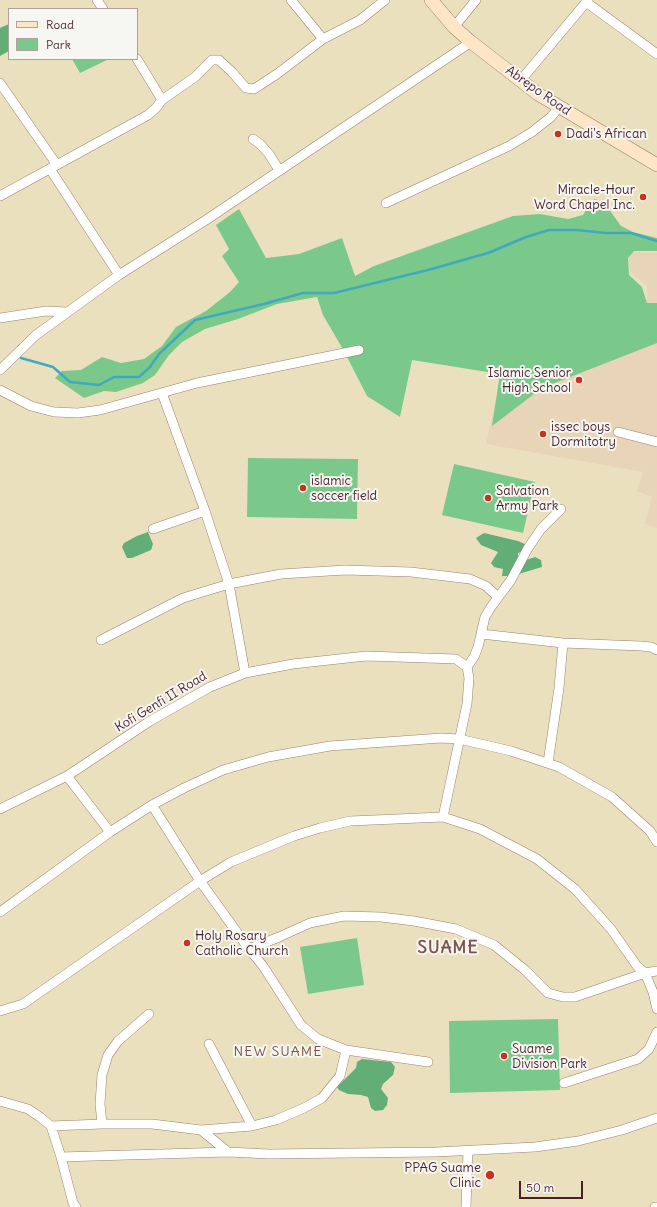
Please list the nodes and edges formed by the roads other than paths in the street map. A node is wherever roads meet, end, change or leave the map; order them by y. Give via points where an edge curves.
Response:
1 (291, 0) edge
2 (385, 0) edge
3 (431, 0) edge
4 (476, 0) edge
5 (587, 1) edge
6 (454, 27) junction
7 (323, 39) junction
8 (470, 42) junction
9 (657, 54) edge
10 (138, 60) edge
11 (521, 80) junction
12 (0, 83) edge
13 (162, 100) junction
14 (559, 107) junction
15 (252, 139) dead end
16 (657, 165) edge
17 (54, 167) junction
18 (279, 170) junction
19 (0, 196) edge
20 (386, 203) dead end
21 (119, 276) junction
22 (67, 312) junction
23 (0, 318) edge
24 (359, 350) dead end
25 (0, 370) edge
26 (0, 390) edge
27 (162, 393) junction
28 (618, 432) dead end
29 (657, 442) edge
30 (561, 509) dead end
31 (205, 511) junction
32 (153, 529) dead end
33 (228, 584) junction
34 (498, 597) junction
35 (481, 634) junction
36 (101, 640) dead end
37 (563, 643) junction
38 (657, 650) edge
39 (467, 667) junction
40 (245, 673) junction
41 (459, 739) junction
42 (548, 763) junction
43 (67, 776) junction
44 (152, 805) junction
45 (0, 810) edge
46 (443, 817) junction
47 (110, 832) junction
48 (657, 842) edge
49 (200, 881) junction
50 (0, 912) edge
51 (249, 949) junction
52 (657, 971) edge
53 (646, 973) junction
54 (657, 1009) edge
55 (0, 1010) edge
56 (150, 1014) dead end
57 (657, 1032) edge
58 (209, 1044) dead end
59 (346, 1050) junction
60 (428, 1062) dead end
61 (564, 1083) dead end
62 (0, 1101) edge
63 (657, 1118) edge
64 (102, 1124) junction
65 (51, 1126) junction
66 (252, 1126) junction
67 (202, 1130) junction
68 (468, 1151) junction
69 (228, 1152) junction
70 (61, 1158) junction
71 (76, 1207) edge
72 (466, 1207) edge

1 - 7 street
2 - 7 street via 360,20
3 - 6 main road, Abrepo Road
4 - 6 street
5 - 9 street
5 - 11 street
6 - 8 main road, Abrepo Road
7 - 13 street via 254,89 246,88 219,60 212,60 195,77
8 - 11 main road, Abrepo Road
8 - 18 street
10 - 13 street
11 - 14 main road, Abrepo Road
12 - 17 street
13 - 17 street via 148,115
14 - 16 main road, Abrepo Road
14 - 20 street via 532,132 508,146
15 - 18 street via 269,154
17 - 19 street
17 - 21 street
18 - 21 street
21 - 22 street
22 - 23 street via 46,311
22 - 25 street via 36,335
24 - 27 street via 197,383
26 - 27 street via 31,406 54,412 78,413 100,410
27 - 31 street
28 - 29 street
30 - 34 street via 541,529
31 - 32 street
31 - 33 street
33 - 34 street via 281,574 310,572 411,572 470,579 486,586
33 - 36 street via 183,598
33 - 40 street
34 - 35 street via 485,617
35 - 37 street
35 - 39 street via 474,657
37 - 38 street via 642,646
37 - 42 street via 560,688
39 - 40 street, Kofi Genfi II Road via 456,658 366,656 293,664
39 - 41 street via 470,678
40 - 43 street, Kofi Genfi II Road via 210,687 150,721
41 - 42 street
41 - 44 street via 330,746 268,757 223,770
41 - 46 street
42 - 48 street via 612,797 650,831
43 - 45 street, Kofi Genfi II Road
43 - 47 street
44 - 47 street
44 - 49 street
46 - 49 street via 350,821 320,828 231,862
46 - 53 street via 480,829 537,859 575,889 611,929 637,966
47 - 50 street
49 - 51 street
49 - 55 street via 23,1004
51 - 53 street via 310,923 344,916 381,917 456,929 494,945 548,993 563,997 582,995
51 - 59 street via 301,1025 318,1038
52 - 53 street
53 - 54 street
56 - 64 street via 118,1041 108,1055 102,1075
57 - 61 street via 649,1049 638,1059
58 - 66 street
59 - 60 street
59 - 66 street via 340,1076 322,1098 276,1120
62 - 65 street via 28,1109
63 - 68 street via 578,1141 535,1147
64 - 65 street
64 - 67 street via 152,1124
65 - 70 street
66 - 67 street
67 - 69 street
68 - 69 street via 269,1154
68 - 72 street
69 - 70 street
70 - 71 street

